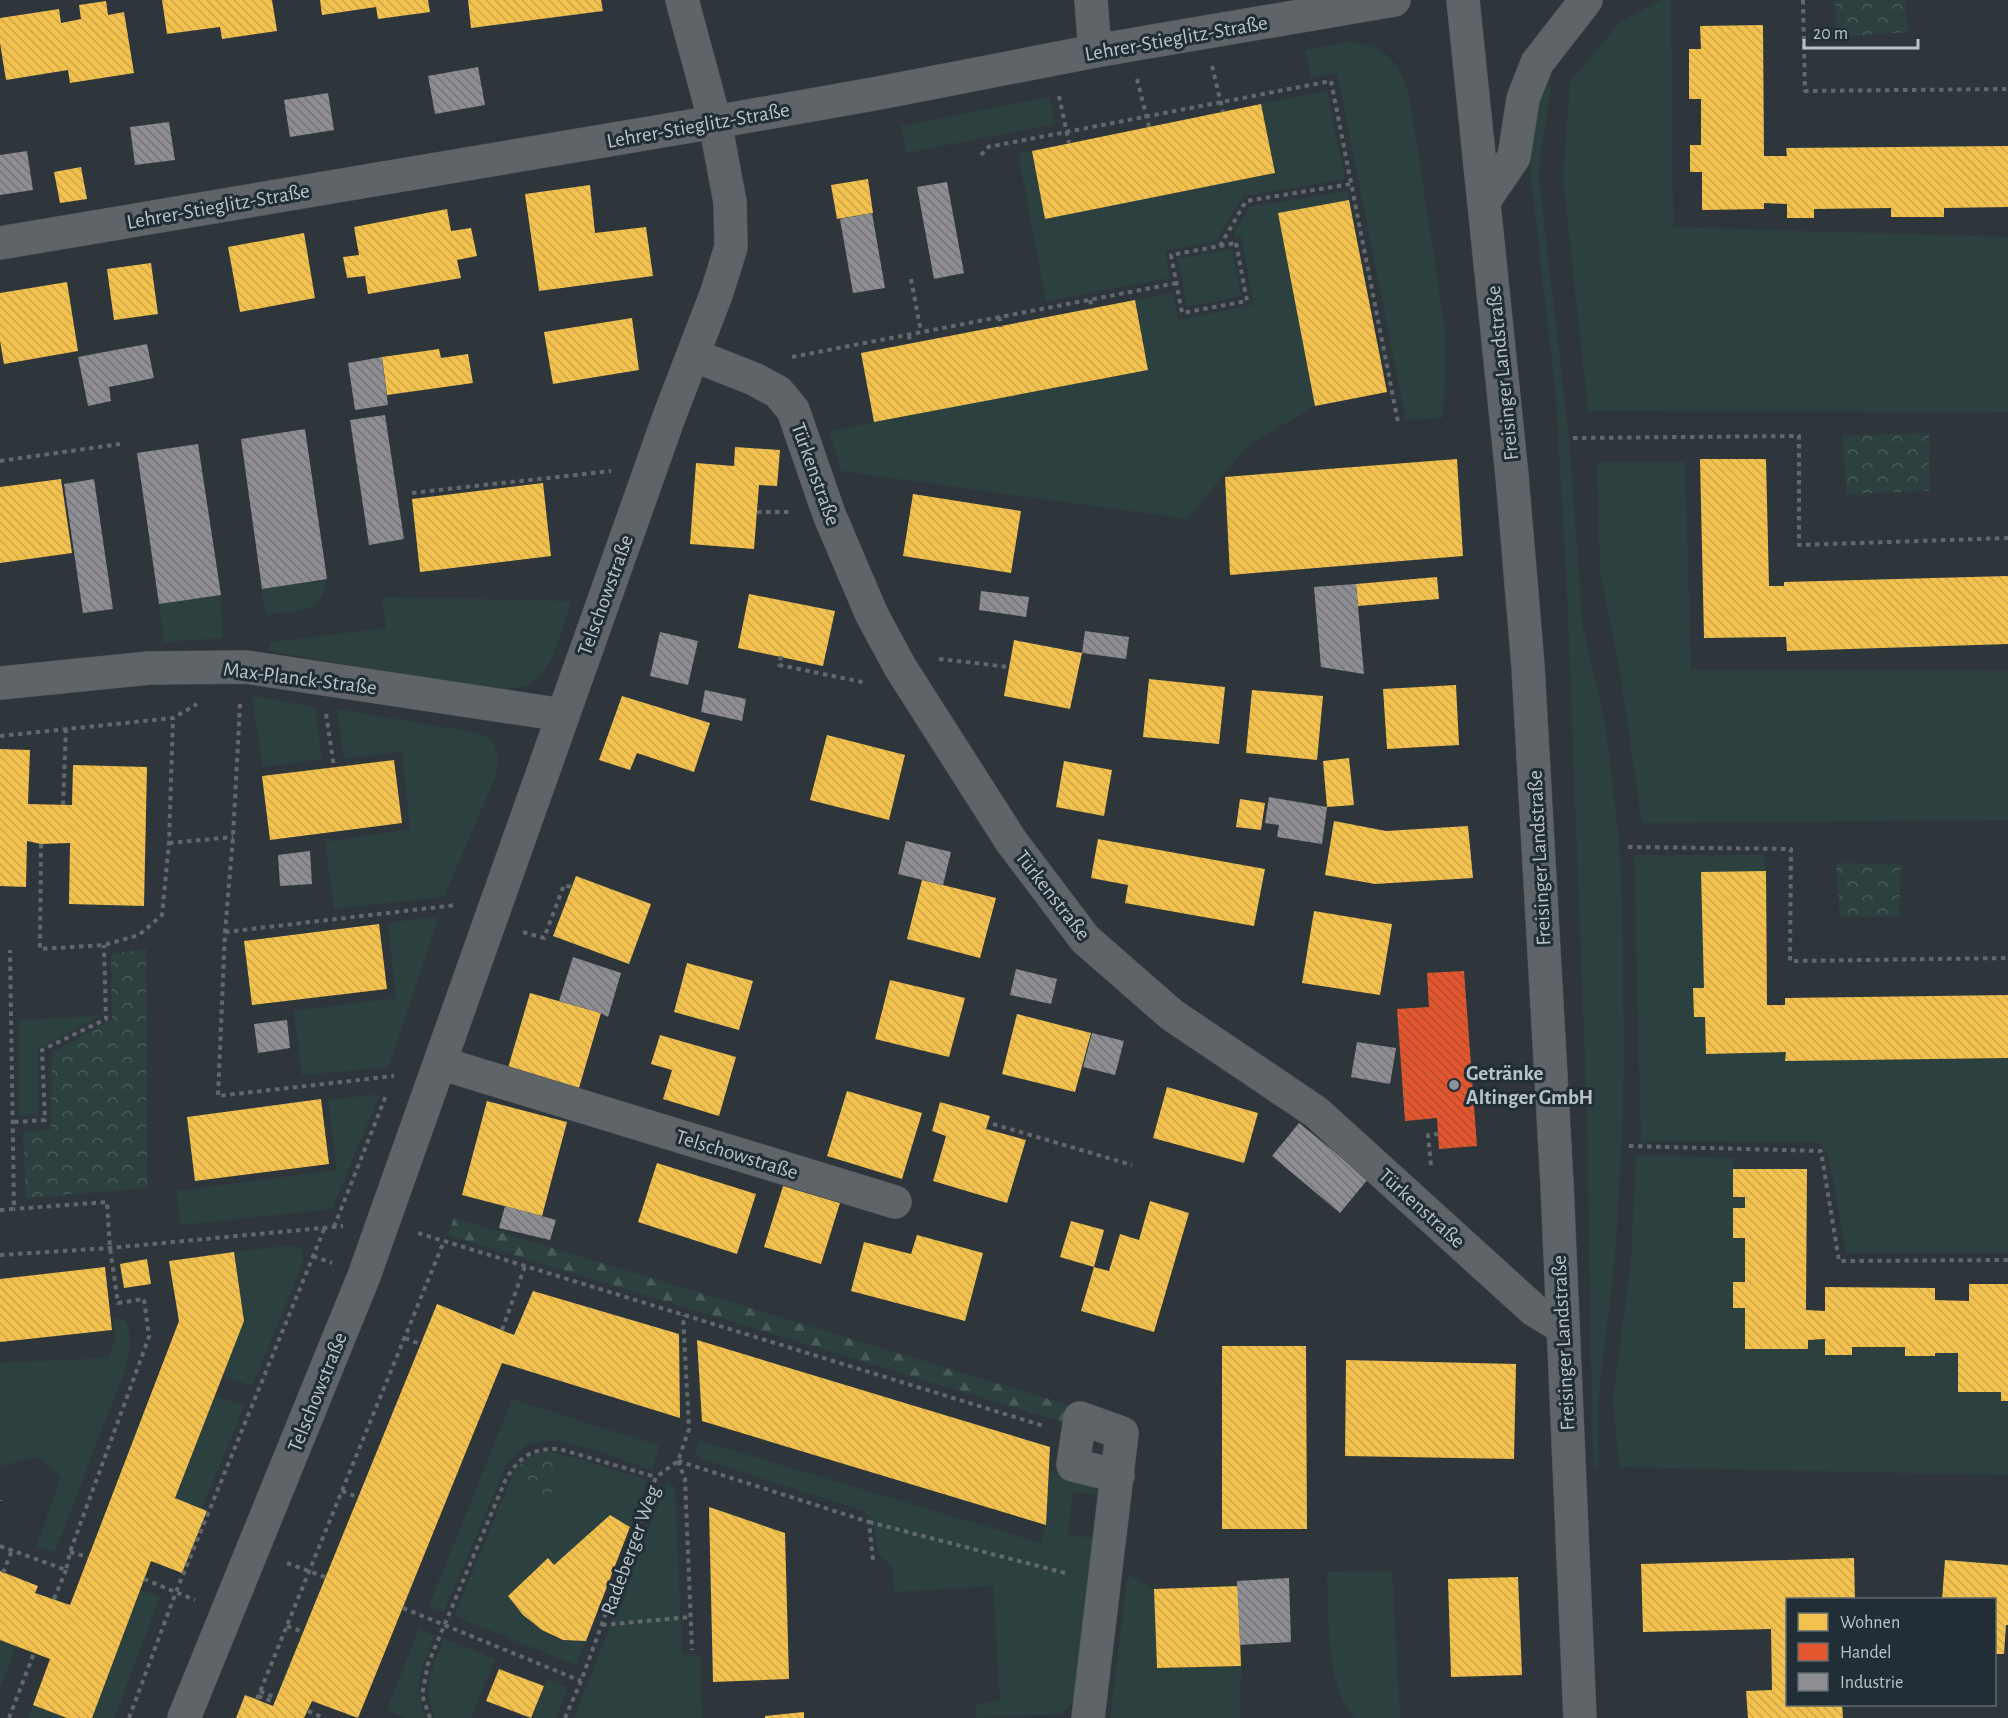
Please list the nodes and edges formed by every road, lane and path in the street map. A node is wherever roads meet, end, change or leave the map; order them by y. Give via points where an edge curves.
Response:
1 (682, 0) edge
2 (1091, 0) edge
3 (1394, 0) edge
4 (1462, 0) edge
5 (1586, 0) edge
6 (1803, 0) edge
7 (1095, 51) junction
8 (1210, 59) dead end
9 (1136, 72) dead end
10 (1057, 86) dead end
11 (2008, 89) edge
12 (1221, 102) junction
13 (1223, 112) dead end
14 (1146, 116) junction
15 (715, 122) junction
16 (1149, 127) dead end
17 (1067, 132) junction
18 (1070, 143) dead end
19 (981, 155) dead end
20 (1351, 184) junction
21 (1484, 201) junction
22 (0, 243) edge
23 (1220, 246) junction
24 (911, 279) dead end
25 (1177, 283) junction
26 (1090, 300) junction
27 (1092, 309) dead end
28 (999, 317) junction
29 (1001, 327) dead end
30 (921, 332) junction
31 (909, 335) junction
32 (910, 344) dead end
33 (693, 355) junction
34 (789, 358) dead end
35 (1398, 422) dead end
36 (1573, 438) dead end
37 (120, 444) dead end
38 (0, 461) edge
39 (612, 471) dead end
40 (412, 493) dead end
41 (2008, 538) edge
42 (781, 656) dead end
43 (932, 658) dead end
44 (1009, 667) dead end
45 (0, 683) edge
46 (916, 693) junction
47 (202, 702) dead end
48 (240, 703) dead end
49 (325, 709) dead end
50 (562, 715) junction
51 (173, 718) junction
52 (66, 729) junction
53 (0, 736) edge
54 (334, 767) dead end
55 (63, 805) dead end
56 (233, 837) junction
57 (169, 843) junction
58 (41, 844) dead end
59 (1628, 847) dead end
60 (571, 887) dead end
61 (452, 916) dead end
62 (519, 930) dead end
63 (225, 932) junction
64 (104, 945) junction
65 (10, 950) dead end
66 (2008, 958) edge
67 (440, 1062) junction
68 (398, 1066) dead end
69 (394, 1076) junction
70 (14, 1122) junction
71 (993, 1124) dead end
72 (1629, 1146) dead end
73 (1132, 1165) dead end
74 (896, 1202) dead end
75 (14, 1209) junction
76 (0, 1210) edge
77 (383, 1222) junction
78 (325, 1227) junction
79 (334, 1227) junction
80 (444, 1241) junction
81 (110, 1248) junction
82 (0, 1255) edge
83 (2008, 1260) edge
84 (525, 1266) junction
85 (683, 1315) junction
86 (1562, 1327) junction
87 (502, 1330) dead end
88 (405, 1338) junction
89 (420, 1344) dead end
90 (1076, 1436) junction
91 (678, 1461) junction
92 (1118, 1476) junction
93 (656, 1477) junction
94 (342, 1491) junction
95 (357, 1497) dead end
96 (869, 1522) junction
97 (0, 1546) edge
98 (12, 1550) junction
99 (70, 1552) junction
100 (88, 1557) dead end
101 (873, 1560) dead end
102 (66, 1570) junction
103 (3, 1573) dead end
104 (144, 1579) dead end
105 (1105, 1584) junction
106 (176, 1592) junction
107 (54, 1599) dead end
108 (403, 1608) dead end
109 (226, 1613) junction
110 (690, 1617) junction
111 (602, 1624) junction
112 (445, 1625) junction
113 (287, 1626) junction
114 (303, 1632) dead end
115 (692, 1650) dead end
116 (34, 1653) dead end
117 (581, 1681) junction
118 (275, 1700) dead end
119 (308, 1711) dead end
120 (9, 1718) edge
121 (129, 1718) edge
122 (184, 1718) edge
123 (324, 1718) edge
124 (430, 1718) edge
125 (565, 1718) edge
126 (1089, 1718) edge
127 (1580, 1718) edge

1 - 15 street, Telschowstraße
2 - 7 street
3 - 7 street, Lehrer-Stieglitz-Straße
4 - 21 street, Freisinger Landstraße
5 - 21 street via 1537,63 1523,99 1514,157
6 - 11 path via 1805,91
7 - 15 street, Lehrer-Stieglitz-Straße
8 - 12 path
9 - 14 path
10 - 17 path
12 - 13 path
12 - 14 path
12 - 20 path via 1331,81
14 - 16 path
14 - 17 path
15 - 22 street, Lehrer-Stieglitz-Straße
15 - 33 street, Telschowstraße via 730,202 731,247
17 - 18 path
17 - 19 path via 988,147
20 - 23 path via 1246,201
20 - 35 path
21 - 86 street, Freisinger Landstraße via 1528,666
23 - 25 path via 1171,255
23 - 25 path via 1236,243 1247,301 1182,314
24 - 30 path
25 - 26 path
26 - 27 path
26 - 28 path
28 - 29 path
28 - 30 path
30 - 31 path
31 - 32 path
31 - 34 path
33 - 46 street, Türkenstraße via 778,392 793,410 829,514 872,615
33 - 50 street, Telschowstraße
36 - 41 path via 1799,436 1799,545
37 - 38 path
39 - 40 path
42 - 46 path via 779,665
43 - 44 path
45 - 50 street, Max-Planck-Straße via 149,668 246,667
46 - 86 street, Türkenstraße via 1011,842 1085,939 1172,1015 1316,1112 1534,1310
47 - 51 path
48 - 56 path
49 - 54 path
50 - 67 street, Telschowstraße
51 - 52 path
51 - 57 path
52 - 53 path
52 - 55 path
56 - 57 path
56 - 63 path
57 - 64 path via 162,915 139,935
58 - 64 path via 40,949
59 - 66 path via 1791,849 1790,961
60 - 62 path via 564,885 544,938
61 - 63 path via 456,905
63 - 69 path via 218,1096
64 - 70 path via 106,1019 42,1050 45,1120
65 - 70 path
67 - 74 street, Telschowstraße
67 - 77 street, Telschowstraße
68 - 69 path
69 - 79 path
70 - 75 path
71 - 73 path
72 - 83 path via 1821,1151 1839,1261
75 - 76 path
75 - 81 path via 107,1202
77 - 79 path
77 - 80 path
77 - 109 street, Telschowstraße via 359,1290
78 - 79 path
78 - 81 path
78 - 106 path
80 - 84 path
80 - 88 path
81 - 82 path
81 - 99 path via 118,1303 144,1299 149,1337
84 - 85 path
84 - 87 path
85 - 90 path
85 - 91 path via 689,1429
86 - 127 street, Freisinger Landstraße
88 - 89 path
88 - 94 path
90 - 92 street via 1072,1465
90 - 92 street via 1080,1418 1122,1433
91 - 93 path, Radeberger Weg
91 - 96 path
91 - 110 path via 685,1479
92 - 105 street
93 - 111 path, Radeberger Weg
93 - 112 path via 559,1449 544,1448 522,1458 505,1481
94 - 95 path
94 - 113 path
96 - 101 path
96 - 105 path
97 - 98 path
98 - 102 path
98 - 103 path
99 - 100 path
99 - 102 path
102 - 107 path
104 - 106 path
105 - 126 street
106 - 109 path
106 - 121 path
108 - 112 path
109 - 122 street, Telschowstraße
110 - 111 path
110 - 115 path
111 - 117 path, Radeberger Weg
112 - 117 path
112 - 124 path via 424,1680 422,1695
113 - 114 path
113 - 118 path via 258,1695
116 - 120 path
117 - 125 path, Radeberger Weg
119 - 123 path

